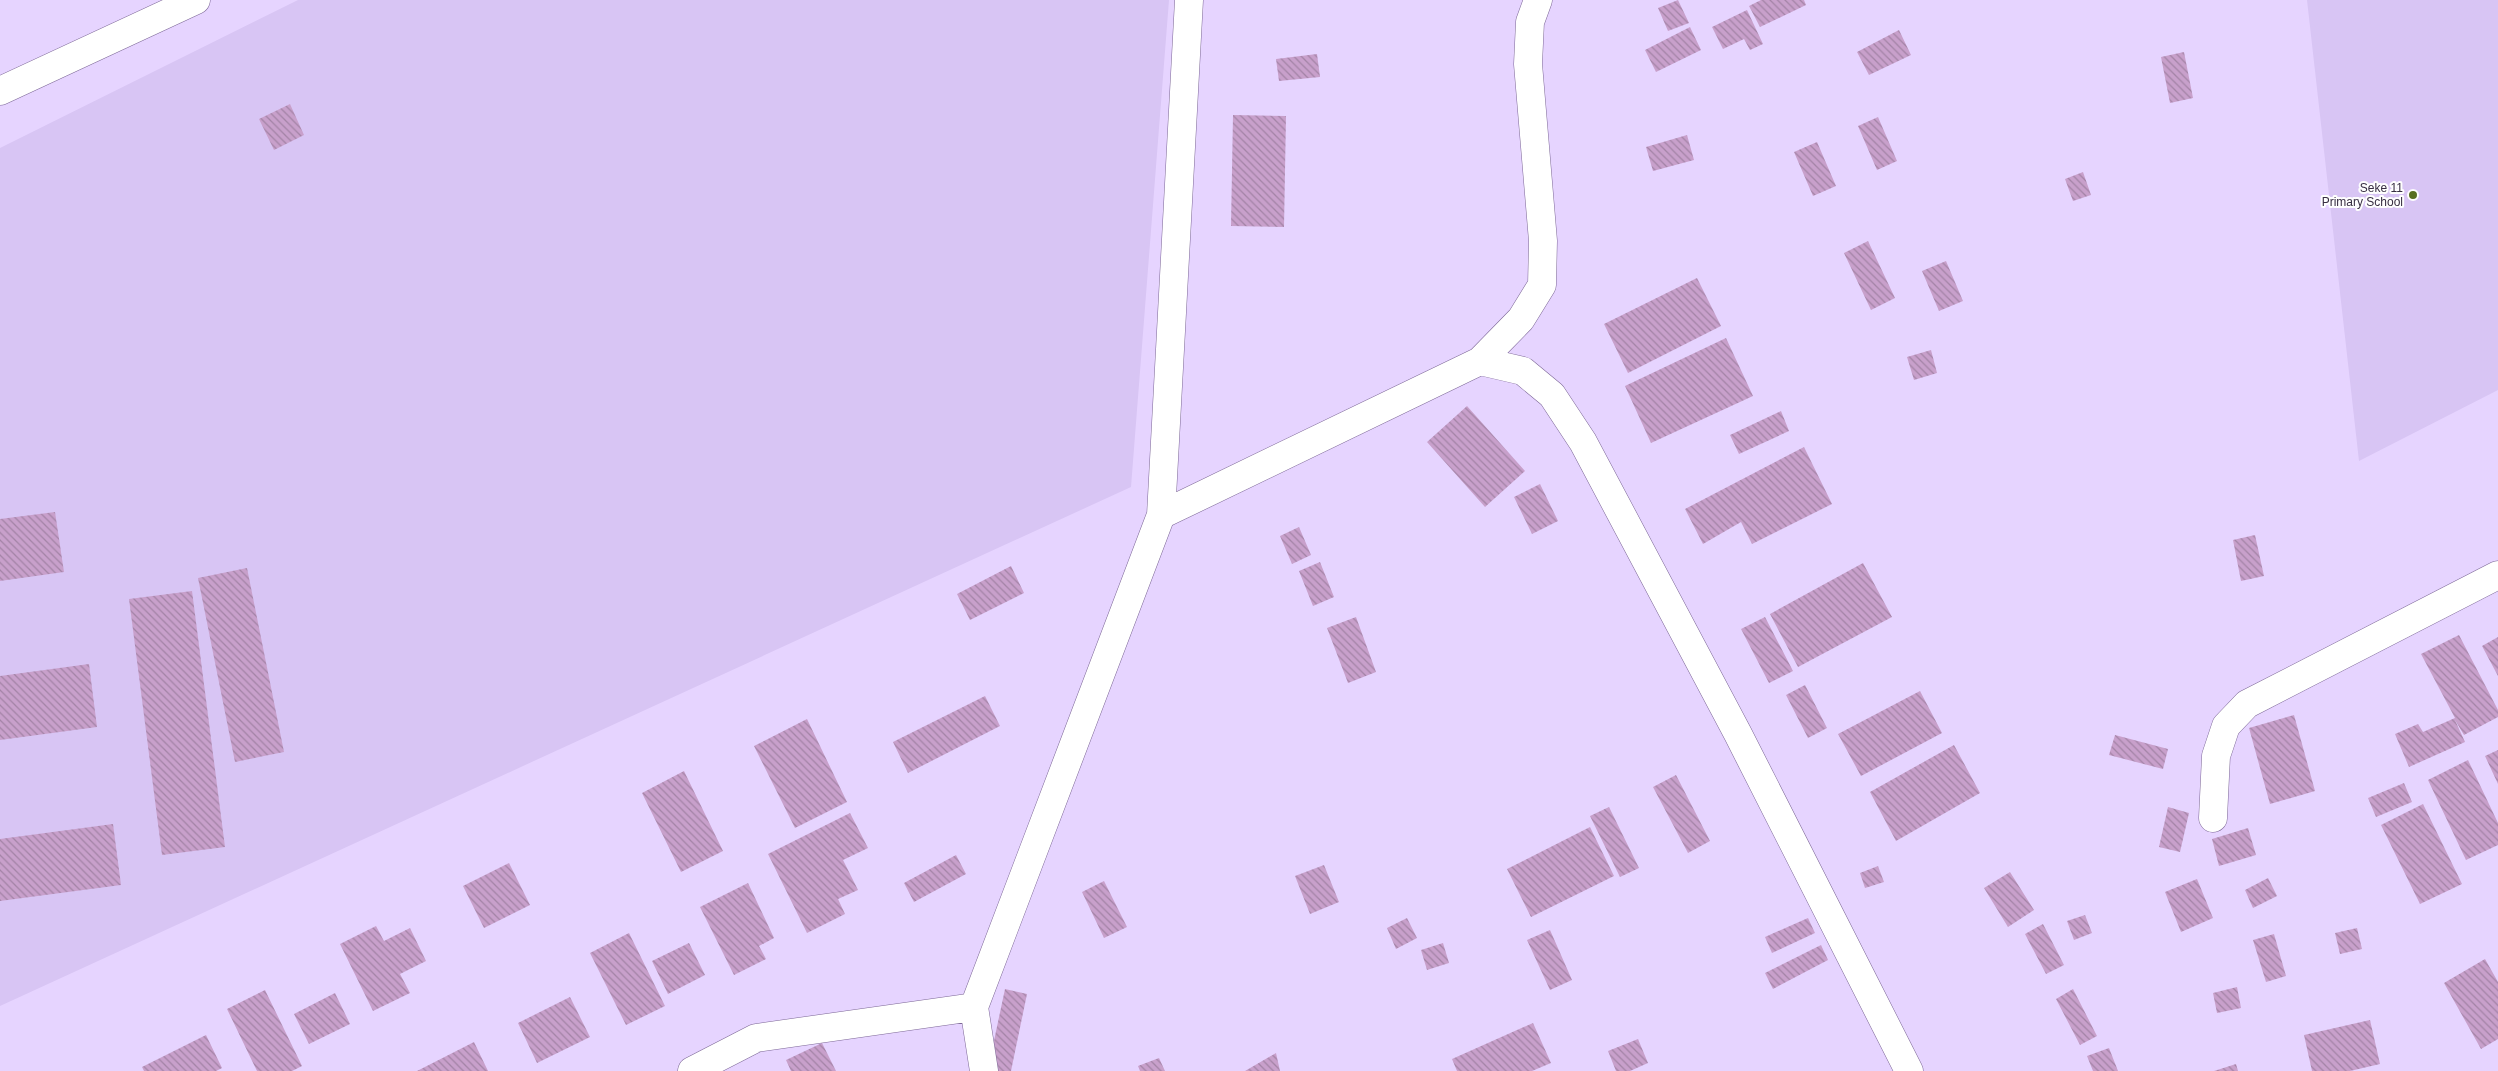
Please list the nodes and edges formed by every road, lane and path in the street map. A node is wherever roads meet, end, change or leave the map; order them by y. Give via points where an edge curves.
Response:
1 (196, 0) edge
2 (1189, 0) edge
3 (1538, 0) edge
4 (0, 91) edge
5 (1480, 361) junction
6 (1161, 515) junction
7 (2498, 575) edge
8 (2213, 818) dead end
9 (974, 1008) junction
10 (692, 1071) edge
11 (984, 1071) edge
12 (1909, 1071) edge

1 - 4 street
2 - 6 street
3 - 5 street via 1530,22 1528,64 1543,241 1542,285 1521,319
5 - 6 street
5 - 12 street via 1522,372 1552,395 1583,442 1738,734
6 - 9 street
7 - 8 street via 2247,704 2226,726 2216,756
9 - 10 street via 756,1038
9 - 11 street

